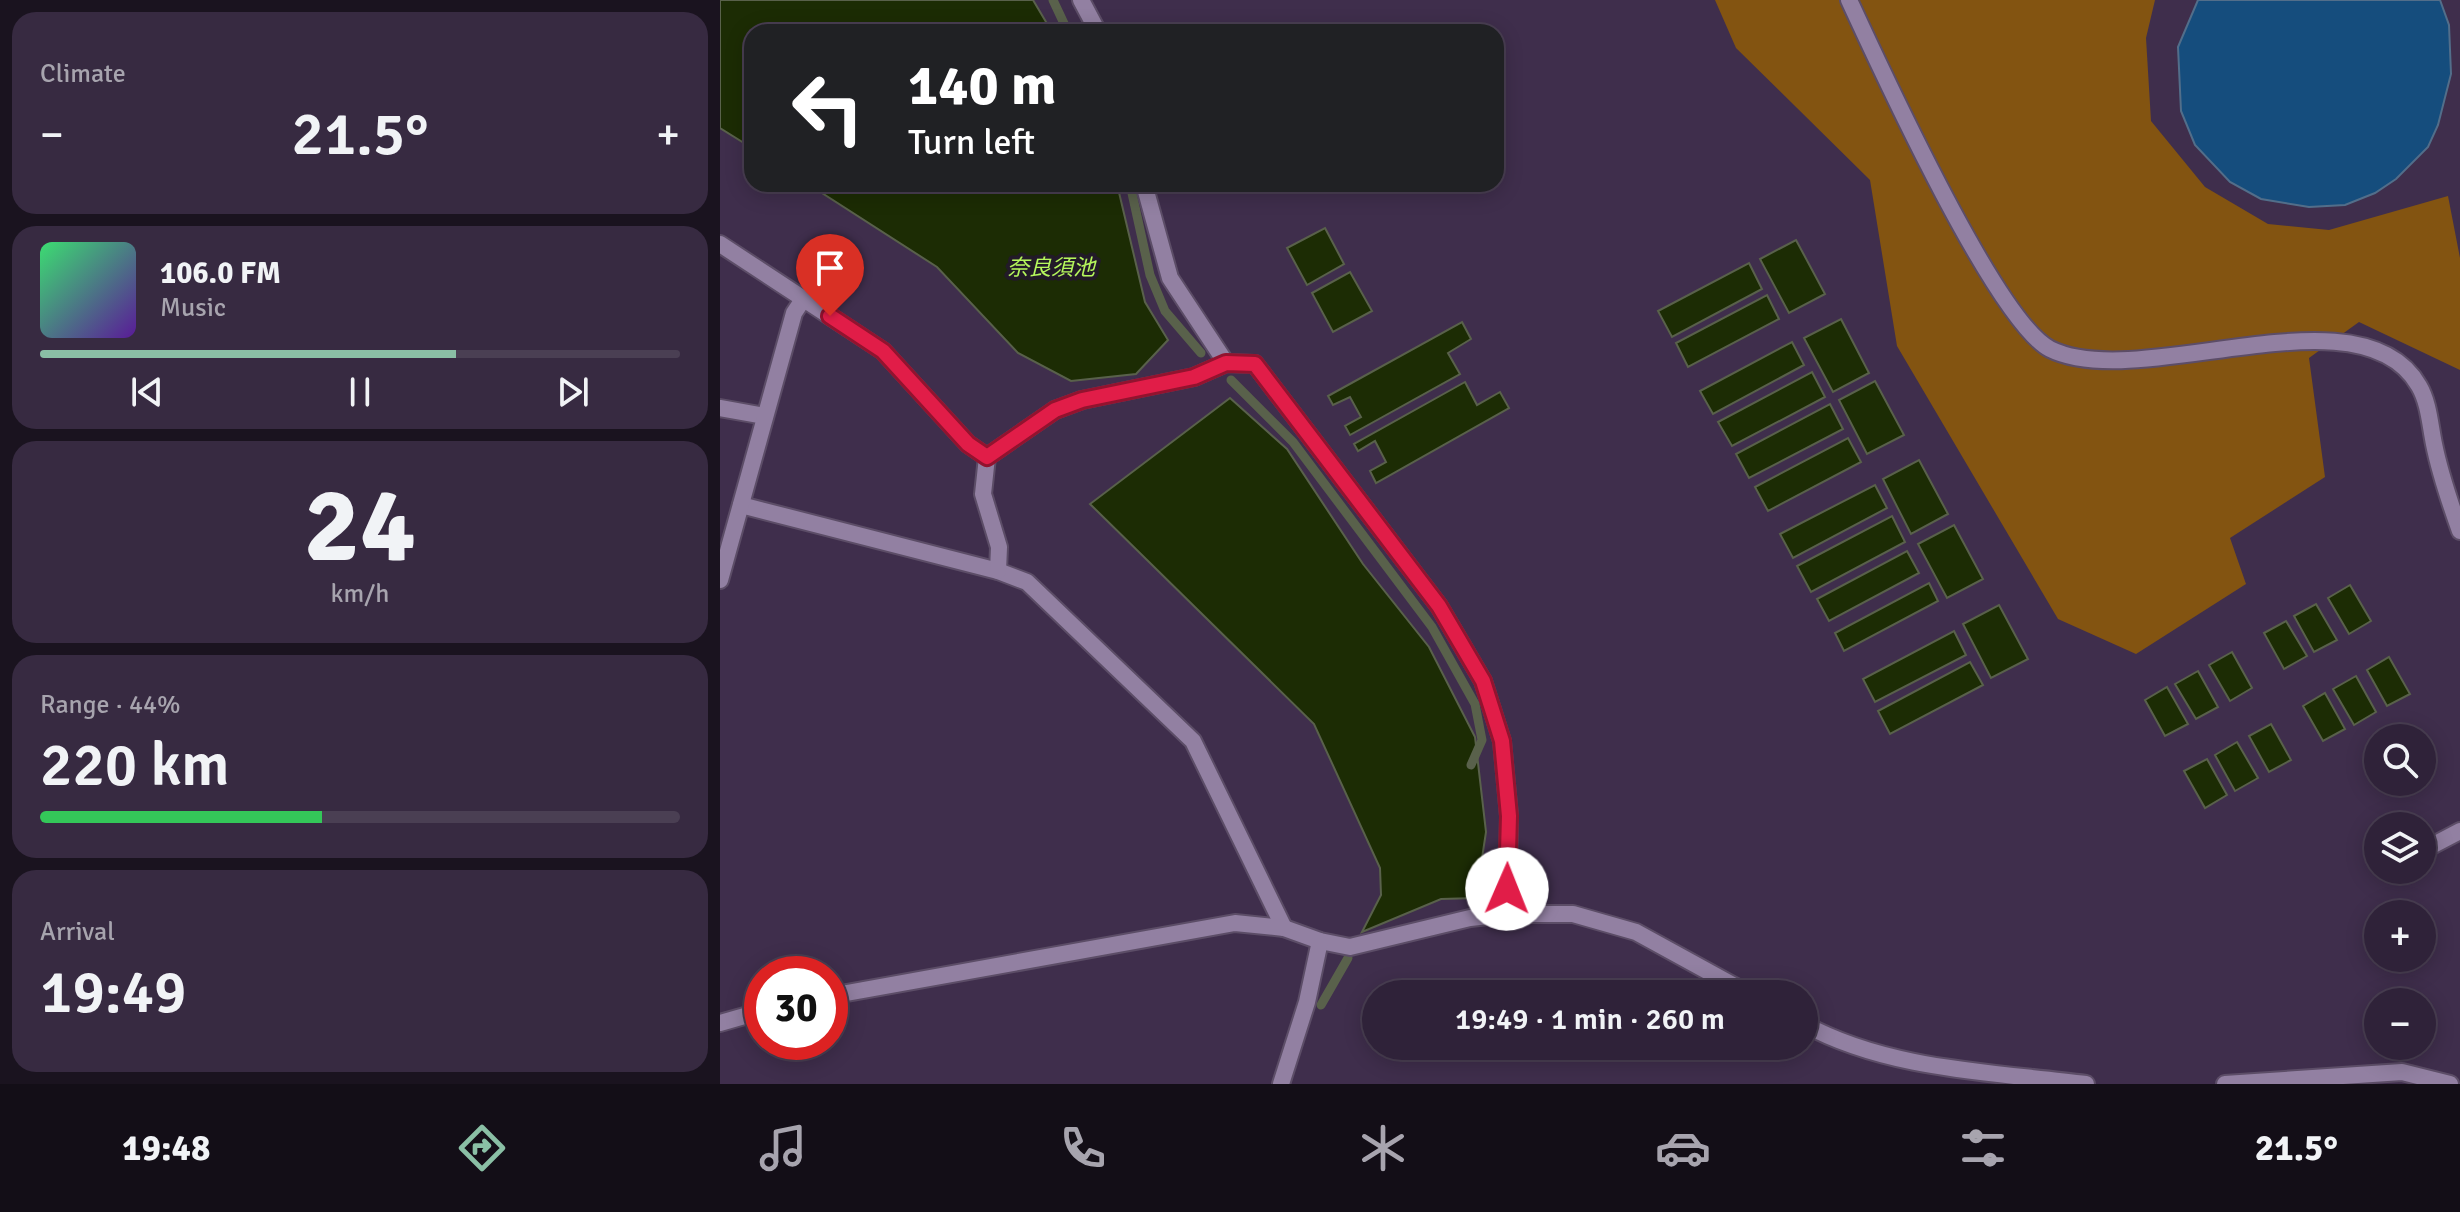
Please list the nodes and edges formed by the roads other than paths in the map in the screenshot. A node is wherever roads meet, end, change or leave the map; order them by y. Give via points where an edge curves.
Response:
1 (1081, 0) edge
2 (1849, 0) edge
3 (1094, 24) edge
4 (1146, 192) edge
5 (720, 244) edge
6 (804, 298) junction
7 (1226, 363) junction
8 (720, 408) edge
9 (765, 416) junction
10 (987, 457) junction
11 (741, 505) junction
12 (2460, 531) edge
13 (998, 571) junction
14 (720, 580) edge
15 (2460, 831) edge
16 (2436, 844) edge
17 (1507, 914) junction
18 (1284, 928) junction
19 (1320, 941) junction
20 (1723, 980) edge
21 (848, 993) edge
22 (744, 1016) edge
23 (720, 1023) edge
24 (1818, 1032) edge
25 (1281, 1084) edge
26 (2086, 1084) edge
27 (2225, 1084) edge
28 (2450, 1084) edge

1 - 3 street
2 - 12 street via 1900,110 1995,282 2048,348 2104,362 2264,344 2316,342 2378,350 2419,386
4 - 7 street via 1170,278
5 - 6 street
6 - 9 street via 794,313
6 - 10 street via 883,351 968,444
7 - 10 street via 1194,377 1055,410
7 - 17 street via 1255,364 1439,606 1483,681 1502,741 1509,816
8 - 9 street
9 - 11 street
10 - 13 street via 983,494 999,547
11 - 13 street
11 - 14 street
13 - 18 street via 1027,582 1193,741
15 - 16 street
17 - 19 street via 1350,947
17 - 20 street via 1573,914 1636,932
18 - 19 street
18 - 21 street via 1235,923
19 - 25 street
22 - 23 street
24 - 26 street via 1905,1060
27 - 28 street via 2402,1072

